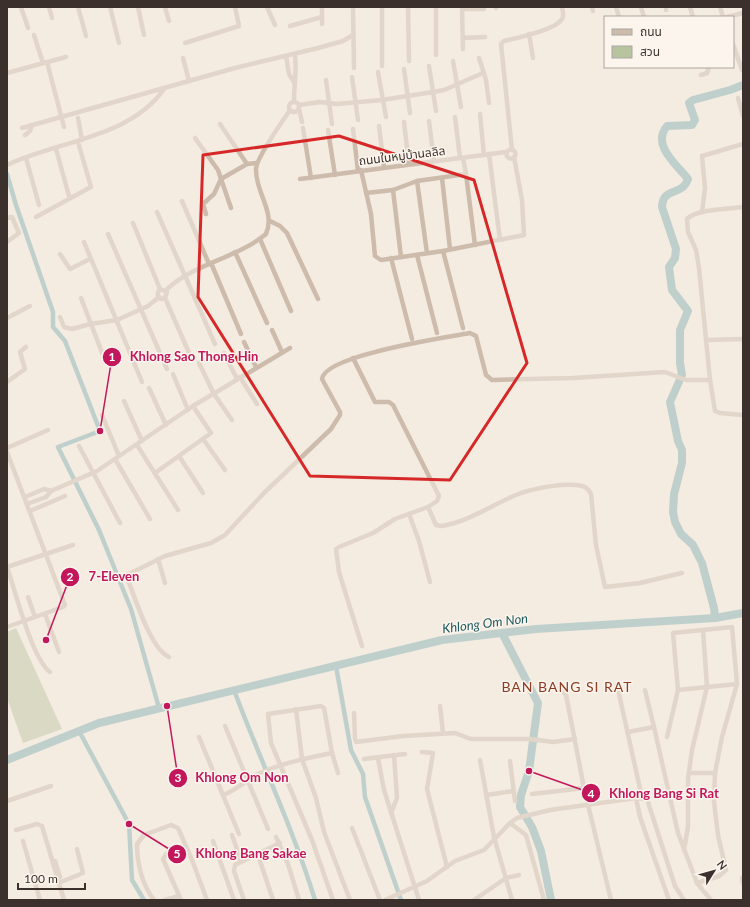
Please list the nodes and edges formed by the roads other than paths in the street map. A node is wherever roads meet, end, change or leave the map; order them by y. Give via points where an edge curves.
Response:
1 (21, 7) edge
2 (49, 7) edge
3 (78, 7) edge
4 (110, 7) edge
5 (138, 7) edge
6 (165, 7) edge
7 (235, 7) edge
8 (267, 7) edge
9 (322, 7) edge
10 (353, 7) edge
11 (382, 7) edge
12 (408, 7) edge
13 (436, 7) edge
14 (562, 7) edge
15 (462, 8) edge
16 (484, 9) dead end
17 (743, 13) edge
18 (731, 16) edge
19 (322, 17) junction
20 (52, 18) dead end
21 (169, 21) dead end
22 (322, 24) dead end
23 (275, 25) dead end
24 (290, 26) dead end
25 (28, 28) dead end
26 (529, 34) junction
27 (144, 35) dead end
28 (353, 35) junction
29 (34, 36) dead end
30 (86, 36) dead end
31 (486, 37) dead end
32 (463, 38) junction
33 (119, 43) dead end
34 (185, 43) dead end
35 (734, 47) edge
36 (463, 49) dead end
37 (295, 54) junction
38 (436, 55) dead end
39 (286, 56) junction
40 (66, 57) dead end
41 (183, 58) dead end
42 (479, 58) dead end
43 (533, 58) dead end
44 (409, 61) dead end
45 (453, 61) dead end
46 (45, 63) junction
47 (382, 66) dead end
48 (428, 66) dead end
49 (354, 68) dead end
50 (709, 68) edge
51 (404, 69) dead end
52 (742, 70) dead end
53 (378, 72) dead end
54 (7, 73) edge
55 (483, 73) junction
56 (701, 75) dead end
57 (352, 77) dead end
58 (326, 80) dead end
59 (189, 81) junction
60 (294, 82) junction
61 (458, 84) junction
62 (164, 89) junction
63 (433, 92) junction
64 (407, 96) junction
65 (738, 98) dead end
66 (382, 100) junction
67 (294, 101) junction
68 (356, 102) junction
69 (329, 103) junction
70 (489, 103) dead end
71 (299, 107) junction
72 (460, 107) dead end
73 (290, 110) junction
74 (436, 111) dead end
75 (410, 113) dead end
76 (480, 114) dead end
77 (743, 116) edge
78 (62, 117) junction
79 (386, 117) dead end
80 (455, 117) dead end
81 (78, 118) dead end
82 (358, 120) dead end
83 (430, 121) dead end
84 (302, 122) dead end
85 (404, 122) dead end
86 (220, 124) dead end
87 (332, 124) dead end
88 (32, 125) junction
89 (379, 126) dead end
90 (64, 127) dead end
91 (22, 128) dead end
92 (303, 128) dead end
93 (353, 129) dead end
94 (328, 130) dead end
95 (25, 135) dead end
96 (195, 138) dead end
97 (80, 141) junction
98 (743, 144) edge
99 (56, 149) junction
100 (512, 150) junction
101 (506, 152) junction
102 (487, 155) junction
103 (514, 157) junction
104 (26, 158) junction
105 (461, 158) junction
106 (434, 161) junction
107 (257, 163) junction
108 (247, 164) junction
109 (409, 164) junction
110 (7, 165) edge
111 (384, 167) junction
112 (360, 171) junction
113 (466, 174) junction
114 (335, 175) junction
115 (311, 178) junction
116 (442, 178) junction
117 (221, 179) junction
118 (300, 179) dead end
119 (417, 181) junction
120 (393, 190) junction
121 (366, 193) junction
122 (69, 196) dead end
123 (182, 201) dead end
124 (39, 205) dead end
125 (743, 207) edge
126 (231, 208) dead end
127 (157, 212) dead end
128 (702, 212) junction
129 (206, 214) dead end
130 (36, 217) dead end
131 (7, 218) edge
132 (270, 221) junction
133 (133, 223) dead end
134 (108, 234) dead end
135 (7, 235) edge
136 (260, 239) junction
137 (500, 240) junction
138 (8, 241) edge
139 (84, 242) dead end
140 (475, 245) junction
141 (450, 249) junction
142 (443, 251) junction
143 (235, 252) junction
144 (427, 253) junction
145 (60, 254) dead end
146 (417, 255) junction
147 (401, 257) junction
148 (391, 258) junction
149 (90, 259) junction
150 (210, 264) junction
151 (185, 274) junction
152 (163, 290) junction
153 (80, 298) dead end
154 (159, 298) junction
155 (165, 298) junction
156 (318, 299) dead end
157 (30, 306) dead end
158 (140, 310) junction
159 (291, 311) dead end
160 (60, 317) dead end
161 (7, 318) edge
162 (117, 320) junction
163 (267, 323) dead end
164 (90, 324) junction
165 (463, 328) dead end
166 (272, 330) dead end
167 (241, 334) dead end
168 (437, 334) dead end
169 (412, 339) dead end
170 (743, 339) edge
171 (707, 340) junction
172 (244, 342) dead end
173 (215, 344) dead end
174 (26, 347) dead end
175 (290, 348) dead end
176 (282, 352) junction
177 (224, 353) dead end
178 (103, 355) dead end
179 (190, 355) dead end
180 (353, 358) junction
181 (199, 363) dead end
182 (256, 368) junction
183 (167, 369) dead end
184 (173, 374) dead end
185 (239, 378) junction
186 (710, 380) junction
187 (7, 382) edge
188 (142, 382) dead end
189 (149, 388) dead end
190 (214, 394) junction
191 (124, 401) dead end
192 (256, 404) dead end
193 (193, 406) junction
194 (188, 410) junction
195 (102, 415) dead end
196 (743, 415) edge
197 (232, 420) dead end
198 (166, 425) junction
199 (48, 430) dead end
200 (203, 439) junction
201 (142, 441) junction
202 (137, 445) junction
203 (79, 446) dead end
204 (7, 448) edge
205 (7, 452) edge
206 (179, 456) junction
207 (117, 458) junction
208 (225, 470) dead end
209 (155, 473) junction
210 (93, 474) junction
211 (51, 491) junction
212 (204, 493) dead end
213 (65, 496) dead end
214 (25, 497) junction
215 (27, 504) junction
216 (428, 507) junction
217 (178, 510) dead end
218 (30, 511) junction
219 (409, 514) junction
220 (150, 519) dead end
221 (120, 523) dead end
222 (73, 545) dead end
223 (45, 553) junction
224 (158, 560) junction
225 (7, 567) edge
226 (682, 573) dead end
227 (126, 575) junction
228 (121, 578) dead end
229 (430, 582) dead end
230 (165, 583) dead end
231 (28, 597) dead end
232 (45, 614) junction
233 (35, 617) junction
234 (25, 620) junction
235 (7, 627) edge
236 (703, 630) junction
237 (362, 646) dead end
238 (59, 652) dead end
239 (168, 657) dead end
240 (50, 672) dead end
241 (737, 684) junction
242 (617, 685) dead end
243 (707, 687) junction
244 (559, 689) dead end
245 (645, 690) dead end
246 (678, 690) junction
247 (440, 706) dead end
248 (296, 709) junction
249 (354, 713) dead end
250 (225, 726) dead end
251 (654, 727) junction
252 (628, 732) junction
253 (443, 733) junction
254 (199, 736) dead end
255 (667, 737) dead end
256 (575, 739) junction
257 (422, 752) dead end
258 (332, 753) junction
259 (405, 754) dead end
260 (394, 755) junction
261 (378, 758) junction
262 (302, 759) junction
263 (364, 759) dead end
264 (480, 760) dead end
265 (510, 761) dead end
266 (279, 765) junction
267 (338, 773) dead end
268 (689, 773) junction
269 (714, 773) junction
270 (248, 781) junction
271 (51, 786) dead end
272 (584, 788) junction
273 (514, 791) junction
274 (641, 792) dead end
275 (532, 794) dead end
276 (223, 795) junction
277 (486, 795) junction
278 (636, 798) junction
279 (7, 801) edge
280 (515, 801) dead end
281 (588, 804) junction
282 (391, 813) junction
283 (510, 823) junction
284 (352, 828) dead end
285 (268, 829) dead end
286 (16, 830) dead end
287 (239, 834) dead end
288 (232, 835) dead end
289 (276, 837) dead end
290 (494, 837) junction
291 (214, 840) dead end
292 (23, 842) dead end
293 (280, 843) junction
294 (184, 846) junction
295 (78, 849) dead end
296 (684, 850) junction
297 (258, 855) junction
298 (53, 858) junction
299 (241, 861) junction
300 (447, 867) junction
301 (519, 875) dead end
302 (506, 878) junction
303 (61, 882) junction
304 (697, 883) junction
305 (414, 887) junction
306 (180, 898) edge
307 (40, 900) edge
308 (65, 900) edge
309 (154, 900) edge
310 (165, 900) edge
311 (207, 900) edge
312 (234, 900) edge
313 (244, 900) edge
314 (273, 900) edge
315 (299, 900) edge
316 (333, 900) edge
317 (350, 900) edge
318 (380, 900) edge
319 (385, 900) edge
320 (419, 900) edge
321 (474, 900) edge
322 (512, 900) edge
323 (544, 900) edge
324 (611, 900) edge
325 (669, 900) edge
326 (684, 900) edge
327 (711, 900) edge

1 - 25 street
2 - 20 street
3 - 30 street
4 - 33 street
5 - 27 street
6 - 21 street
7 - 34 street via 240,24 237,27
8 - 23 street
9 - 19 street
10 - 28 street
11 - 47 street
12 - 44 street
13 - 38 street
14 - 26 street via 564,15 560,22
15 - 16 street
15 - 32 street
17 - 18 street
19 - 22 street
19 - 24 street
26 - 43 street
26 - 100 street via 501,44
28 - 37 street via 343,41
28 - 49 street
29 - 46 street
31 - 32 street
32 - 36 street
35 - 52 street
37 - 39 street
37 - 60 street via 297,73
39 - 59 street
39 - 60 street via 289,74
40 - 46 street
41 - 59 street
42 - 55 street
45 - 61 street
46 - 54 street
46 - 78 street
48 - 63 street
50 - 56 street via 707,73
51 - 64 street
53 - 66 street
55 - 61 street
55 - 70 street
57 - 68 street
58 - 69 street
59 - 62 street
60 - 67 street
61 - 63 street
61 - 72 street
62 - 78 street
62 - 97 street via 143,112
63 - 64 street
63 - 74 street
64 - 66 street
64 - 75 street
65 - 77 street
66 - 68 street
66 - 79 street
67 - 71 street
67 - 73 street via 289,104
68 - 69 street
68 - 82 street
69 - 71 street
69 - 87 street
71 - 73 street via 295,112
71 - 84 street
73 - 107 street
76 - 102 street
78 - 88 street
78 - 90 street
80 - 105 street
81 - 97 street
83 - 106 street
85 - 109 street
86 - 108 street
88 - 91 street
88 - 95 street
89 - 111 street
92 - 115 street
93 - 112 street
94 - 114 street
96 - 117 street via 214,164
97 - 99 street
97 - 130 street via 90,187
98 - 128 street via 702,156 705,188
99 - 104 street
99 - 122 street
100 - 101 street, ถนนในหมู่บ้านลลิล
100 - 103 street via 515,152
101 - 102 street, ถนนในหมู่บ้านลลิล
101 - 103 street via 509,158
102 - 105 street, ถนนในหมู่บ้านลลิล
102 - 137 street
103 - 137 street via 525,231 520,237
104 - 110 street
104 - 124 street
105 - 106 street, ถนนในหมู่บ้านลลิล
105 - 113 street
106 - 109 street, ถนนในหมู่บ้านลลิล
107 - 108 street
107 - 132 street via 256,175
108 - 117 street
109 - 111 street, ถนนในหมู่บ้านลลิล
111 - 112 street, ถนนในหมู่บ้านลลิล
112 - 114 street, ถนนในหมู่บ้านลลิล
112 - 121 street
113 - 116 street
113 - 140 street
114 - 115 street, ถนนในหมู่บ้านลลิล
115 - 118 street, ถนนในหมู่บ้านลลิล
116 - 119 street
116 - 141 street
117 - 126 street
117 - 129 street via 214,194 203,204
119 - 120 street
119 - 144 street
120 - 121 street
120 - 147 street
121 - 148 street via 375,256 381,260
123 - 150 street
125 - 128 street
127 - 151 street
128 - 171 street via 690,216 686,223 698,258
131 - 138 street via 12,217 19,233
132 - 136 street via 266,234
132 - 156 street via 287,233
133 - 152 street
134 - 158 street
135 - 138 street
136 - 143 street
136 - 159 street
137 - 140 street
139 - 149 street
140 - 141 street
141 - 142 street
142 - 144 street
142 - 165 street
143 - 150 street
143 - 163 street
144 - 146 street
145 - 149 street via 70,270
146 - 147 street
146 - 168 street
147 - 148 street
148 - 169 street
149 - 162 street
150 - 151 street
150 - 167 street
151 - 152 street
151 - 173 street
152 - 154 street via 157,294
152 - 155 street via 167,294
153 - 164 street
154 - 155 street
154 - 158 street
155 - 179 street
157 - 161 street
158 - 162 street
158 - 183 street
160 - 164 street via 67,329 72,330
162 - 164 street
162 - 188 street
164 - 178 street
166 - 176 street
170 - 171 street
171 - 186 street
172 - 182 street
174 - 187 street via 20,352 25,368
175 - 176 street
176 - 182 street
177 - 185 street
180 - 186 street via 405,344 470,333 476,336 486,375 492,380 665,372 686,380
180 - 216 street via 375,402 389,402 393,405 437,491 437,501
180 - 224 street via 322,375 340,415 332,429 264,493 225,535 211,543
181 - 190 street
182 - 185 street
184 - 194 street
185 - 190 street
185 - 192 street
186 - 196 street via 715,411
189 - 198 street
190 - 193 street
190 - 197 street
191 - 201 street
193 - 194 street
193 - 200 street via 211,433
194 - 198 street
195 - 207 street
198 - 201 street
199 - 204 street
200 - 206 street
200 - 208 street
201 - 202 street
202 - 207 street
202 - 209 street
203 - 210 street
205 - 214 street
206 - 209 street
206 - 212 street
207 - 210 street
207 - 220 street
209 - 217 street
210 - 211 street
210 - 221 street
211 - 214 street via 44,490
211 - 215 street via 46,497
213 - 218 street
214 - 215 street
215 - 218 street
216 - 219 street
216 - 226 street via 436,525 442,526 475,516 529,490 583,486 588,488 591,494 596,544 605,587 640,583
218 - 223 street
219 - 229 street
219 - 237 street via 373,534 336,549 339,572
222 - 223 street
223 - 225 street
223 - 232 street via 65,605
224 - 227 street
224 - 230 street
225 - 234 street
227 - 228 street
227 - 239 street via 149,634 160,651
231 - 233 street
232 - 233 street
232 - 238 street
233 - 234 street
234 - 235 street
234 - 240 street via 41,659
236 - 241 street via 732,627
236 - 243 street
236 - 246 street via 673,632
241 - 243 street
241 - 269 street
242 - 252 street
243 - 246 street
243 - 268 street
244 - 256 street via 566,695
245 - 251 street
246 - 255 street
247 - 253 street
248 - 258 street via 321,706 324,708
248 - 262 street
248 - 266 street via 268,714 271,743
249 - 253 street via 356,742
250 - 270 street
251 - 252 street
251 - 296 street
252 - 274 street
253 - 256 street via 455,733 471,739 529,739 553,742
254 - 276 street
256 - 272 street
257 - 300 street via 433,753 427,788
258 - 262 street
258 - 267 street
259 - 260 street
260 - 261 street
260 - 282 street via 397,798
261 - 263 street
261 - 282 street
262 - 266 street
262 - 317 street via 316,798 324,832
264 - 277 street
265 - 273 street
266 - 270 street
266 - 316 street via 312,840
268 - 269 street
268 - 296 street via 688,827
269 - 304 street via 718,835 726,870 719,876
270 - 276 street via 233,792
270 - 285 street
271 - 279 street
272 - 275 street
272 - 281 street
273 - 277 street
273 - 280 street
276 - 287 street
277 - 290 street
278 - 281 street
278 - 325 street via 642,824
278 - 326 street via 647,799 675,886
281 - 283 street via 517,818
281 - 324 street
282 - 305 street
283 - 290 street
283 - 323 street via 526,835
284 - 318 street
286 - 298 street via 40,824
288 - 299 street
289 - 293 street
290 - 300 street via 484,850 455,861
290 - 302 street
291 - 312 street
292 - 307 street
293 - 297 street
293 - 315 street
294 - 306 street via 166,854 163,859
294 - 309 street via 178,828 173,825 144,835 138,841 138,863 147,890
294 - 311 street
295 - 303 street via 83,873
296 - 304 street
297 - 299 street
297 - 314 street
298 - 303 street
298 - 308 street
299 - 313 street via 235,865 234,871
300 - 305 street
301 - 302 street
302 - 321 street
302 - 322 street
303 - 308 street
304 - 327 street
305 - 319 street
305 - 320 street
306 - 310 street

